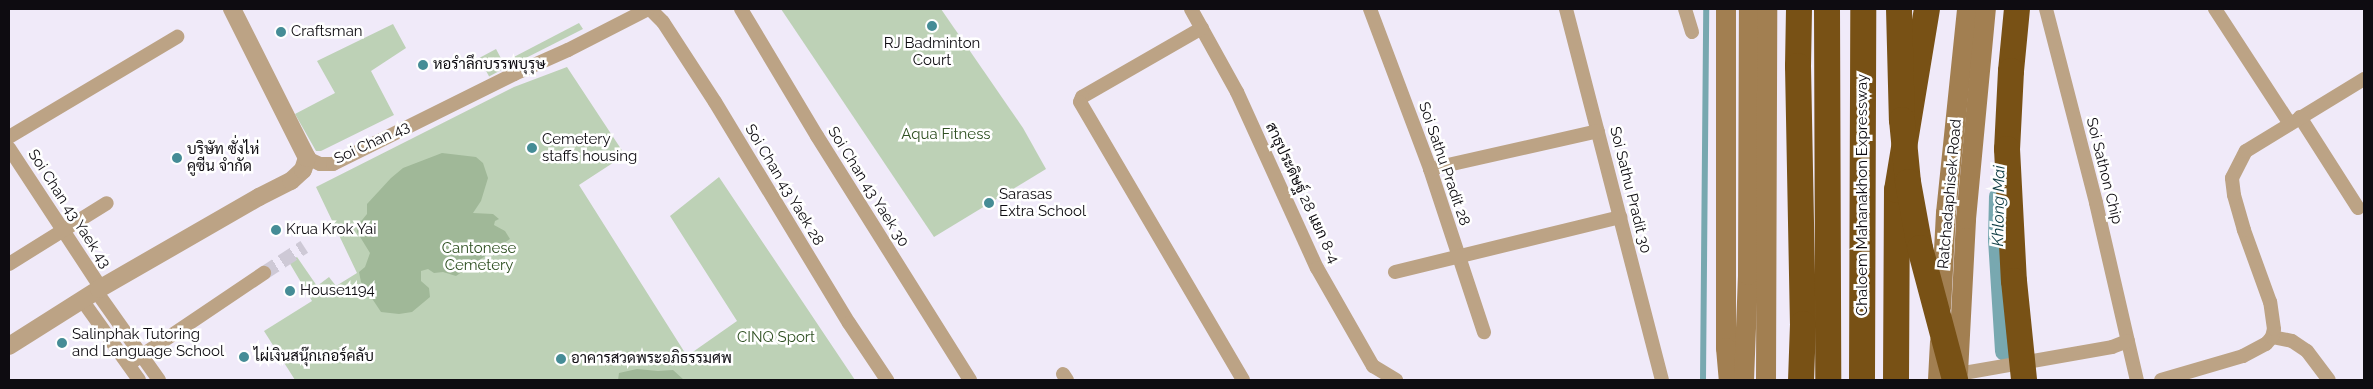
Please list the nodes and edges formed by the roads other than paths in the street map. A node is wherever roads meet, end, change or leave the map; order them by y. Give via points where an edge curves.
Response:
1 (232, 9) edge
2 (649, 9) edge
3 (741, 9) edge
4 (1191, 9) edge
5 (1370, 9) edge
6 (1566, 9) edge
7 (1685, 9) edge
8 (1726, 9) edge
9 (1749, 9) edge
10 (1767, 9) edge
11 (1799, 9) edge
12 (1827, 9) edge
13 (1863, 9) edge
14 (1899, 9) edge
15 (1927, 9) edge
16 (1967, 9) edge
17 (1986, 9) edge
18 (2018, 9) edge
19 (2046, 9) edge
20 (2215, 9) edge
21 (1202, 28) junction
22 (1692, 32) dead end
23 (177, 37) dead end
24 (2364, 79) edge
25 (2295, 120) junction
26 (1598, 131) junction
27 (9, 137) edge
28 (9, 148) edge
29 (307, 158) junction
30 (1430, 169) junction
31 (107, 203) dead end
32 (2358, 208) dead end
33 (1620, 217) junction
34 (65, 231) junction
35 (1458, 256) junction
36 (9, 264) edge
37 (1395, 272) dead end
38 (264, 273) tunnel mouth
39 (93, 293) junction
40 (1484, 332) dead end
41 (2272, 337) junction
42 (2128, 341) junction
43 (9, 346) edge
44 (141, 355) junction
45 (129, 364) junction
46 (1957, 378) edge
47 (1240, 379) edge
48 (139, 380) edge
49 (159, 380) edge
50 (887, 380) edge
51 (970, 380) edge
52 (1396, 380) edge
53 (1662, 380) edge
54 (1729, 380) edge
55 (1744, 380) edge
56 (1766, 380) edge
57 (1801, 380) edge
58 (1828, 380) edge
59 (1862, 380) edge
60 (1896, 380) edge
61 (1938, 380) edge
62 (2024, 380) edge
63 (2137, 380) edge
64 (2162, 380) edge
65 (2329, 380) edge

1 - 29 street
2 - 29 street, Soi Chan 43 via 333,164 320,164
2 - 50 street, Soi Chan 43 Yaek 28 via 662,22 715,102
3 - 51 street, Soi Chan 43 Yaek 30
4 - 21 street, สาธุประดิษฐ์ 28 แยก 8-4
5 - 30 street, Soi Sathu Pradit 28
6 - 26 street, Soi Sathu Pradit 30
7 - 22 street
8 - 54 main road via 1726,348
9 - 55 main road via 1748,276
10 - 56 main road
11 - 57 highway
12 - 58 highway
13 - 59 highway, Chaloem Mahanakhon Expressway
14 - 46 highway, bridge via 1902,120 1908,182 1920,248
15 - 60 highway via 1896,190
16 - 61 main road, Ratchadaphisek Road via 1946,213
17 - 46 main road, Ratchadaphisek Road via 1966,219
18 - 62 highway, bridge via 2007,149 2014,281
19 - 42 street, Soi Sathon Chip
20 - 25 street
21 - 47 street via 1082,97 1080,102
21 - 52 street, สาธุประดิษฐ์ 28 แยก 8-4 via 1237,92 1317,268 1373,366
23 - 27 street
24 - 25 street
25 - 32 street
25 - 41 street via 2246,151 2232,178 2244,230 2270,302
26 - 30 street
26 - 33 street, Soi Sathu Pradit 30
28 - 34 street, Soi Chan 43 Yaek 43
29 - 39 street via 303,170 291,181
30 - 35 street, Soi Sathu Pradit 28
31 - 34 street
33 - 35 street
33 - 53 street, Soi Sathu Pradit 30
34 - 36 street
34 - 39 street, Soi Chan 43 Yaek 43
35 - 37 street
35 - 40 street, Soi Sathu Pradit 28
38 - 44 street
39 - 43 street
39 - 44 street
39 - 45 street
41 - 64 street via 2266,344 2243,356
41 - 65 street via 2292,341 2307,351
42 - 46 street
42 - 63 street, Soi Sathon Chip
44 - 45 street
44 - 49 street
45 - 48 street

